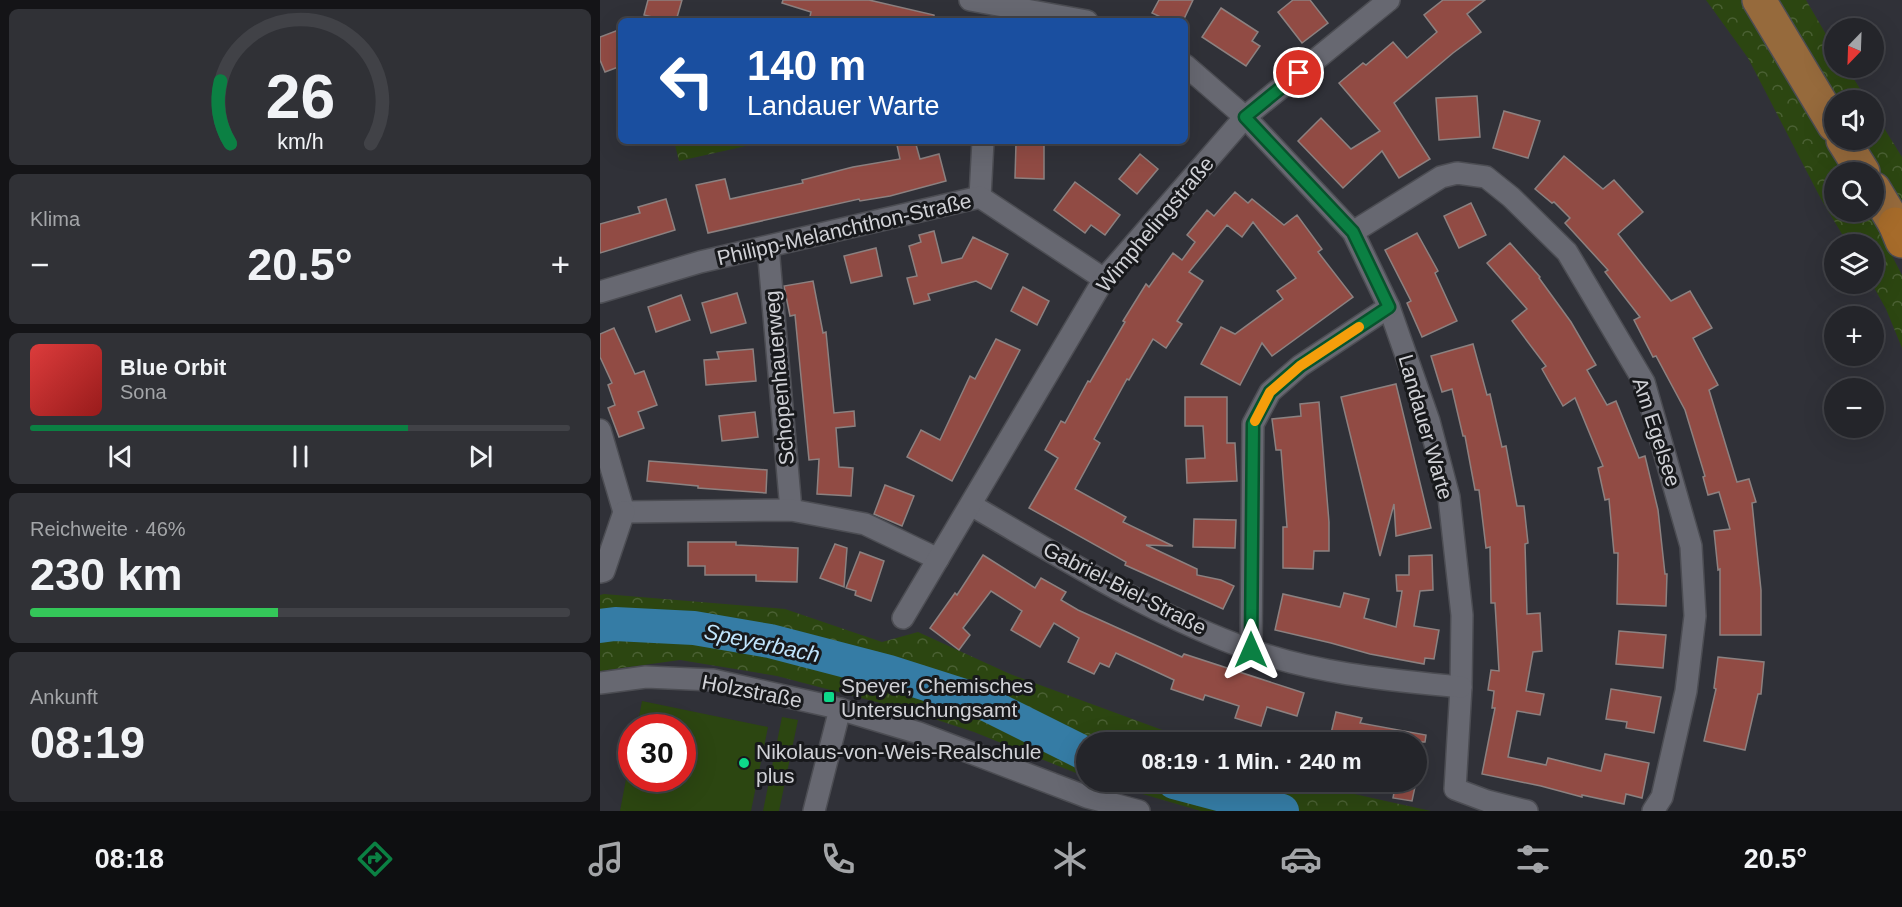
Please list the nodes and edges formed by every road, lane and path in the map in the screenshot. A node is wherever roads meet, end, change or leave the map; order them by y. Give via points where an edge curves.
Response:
1 (1389, 0) edge
2 (1759, 0) edge
3 (985, 6) edge
4 (1067, 18) edge
5 (1188, 67) edge
6 (1824, 108) edge
7 (1245, 117) junction
8 (983, 144) edge
9 (980, 197) junction
10 (1884, 206) edge
11 (1353, 232) junction
12 (1900, 233) edge
13 (768, 247) junction
14 (1104, 279) junction
15 (600, 292) edge
16 (1389, 307) junction
17 (600, 430) edge
18 (971, 505) junction
19 (791, 510) junction
20 (624, 512) junction
21 (938, 559) junction
22 (600, 572) edge
23 (903, 618) dead end
24 (1251, 650) junction
25 (600, 682) edge
26 (1461, 687) junction
27 (840, 709) junction
28 (814, 811) edge
29 (1139, 811) edge
30 (1527, 811) edge
31 (1653, 811) edge

1 - 7 street, Wimphelingstraße
2 - 6 main road
3 - 4 street
5 - 7 street, Landauer Warte
7 - 11 street, Landauer Warte
7 - 14 street, Wimphelingstraße
8 - 9 street
9 - 13 street, Philipp-Melanchthon-Straße
9 - 14 street, Philipp-Melanchthon-Straße
10 - 12 main road
11 - 16 street, Landauer Warte
11 - 31 street, Am Egelsee via 1441,177 1457,173 1486,177 1567,252 1644,382 1691,546 1695,616 1686,691 1662,797
13 - 15 street, Philipp-Melanchthon-Straße via 700,262
13 - 19 street, Schopenhauerweg
14 - 18 street, Wimphelingstraße
16 - 24 street via 1300,366 1270,392 1253,424
16 - 26 street, Landauer Warte via 1429,422 1449,497 1462,615
17 - 20 street
18 - 21 street, Wimphelingstraße
18 - 24 street, Gabriel-Biel-Straße via 1176,618
19 - 20 street
19 - 21 street via 865,524
20 - 22 street via 604,571
21 - 23 street, Wimphelingstraße
24 - 26 street, Gabriel-Biel-Straße via 1318,669
25 - 27 street, Holzstraße via 646,677 713,680
26 - 30 street, Landauer Warte via 1455,789
27 - 28 street
27 - 29 street, Holzstraße via 919,733 1087,797

